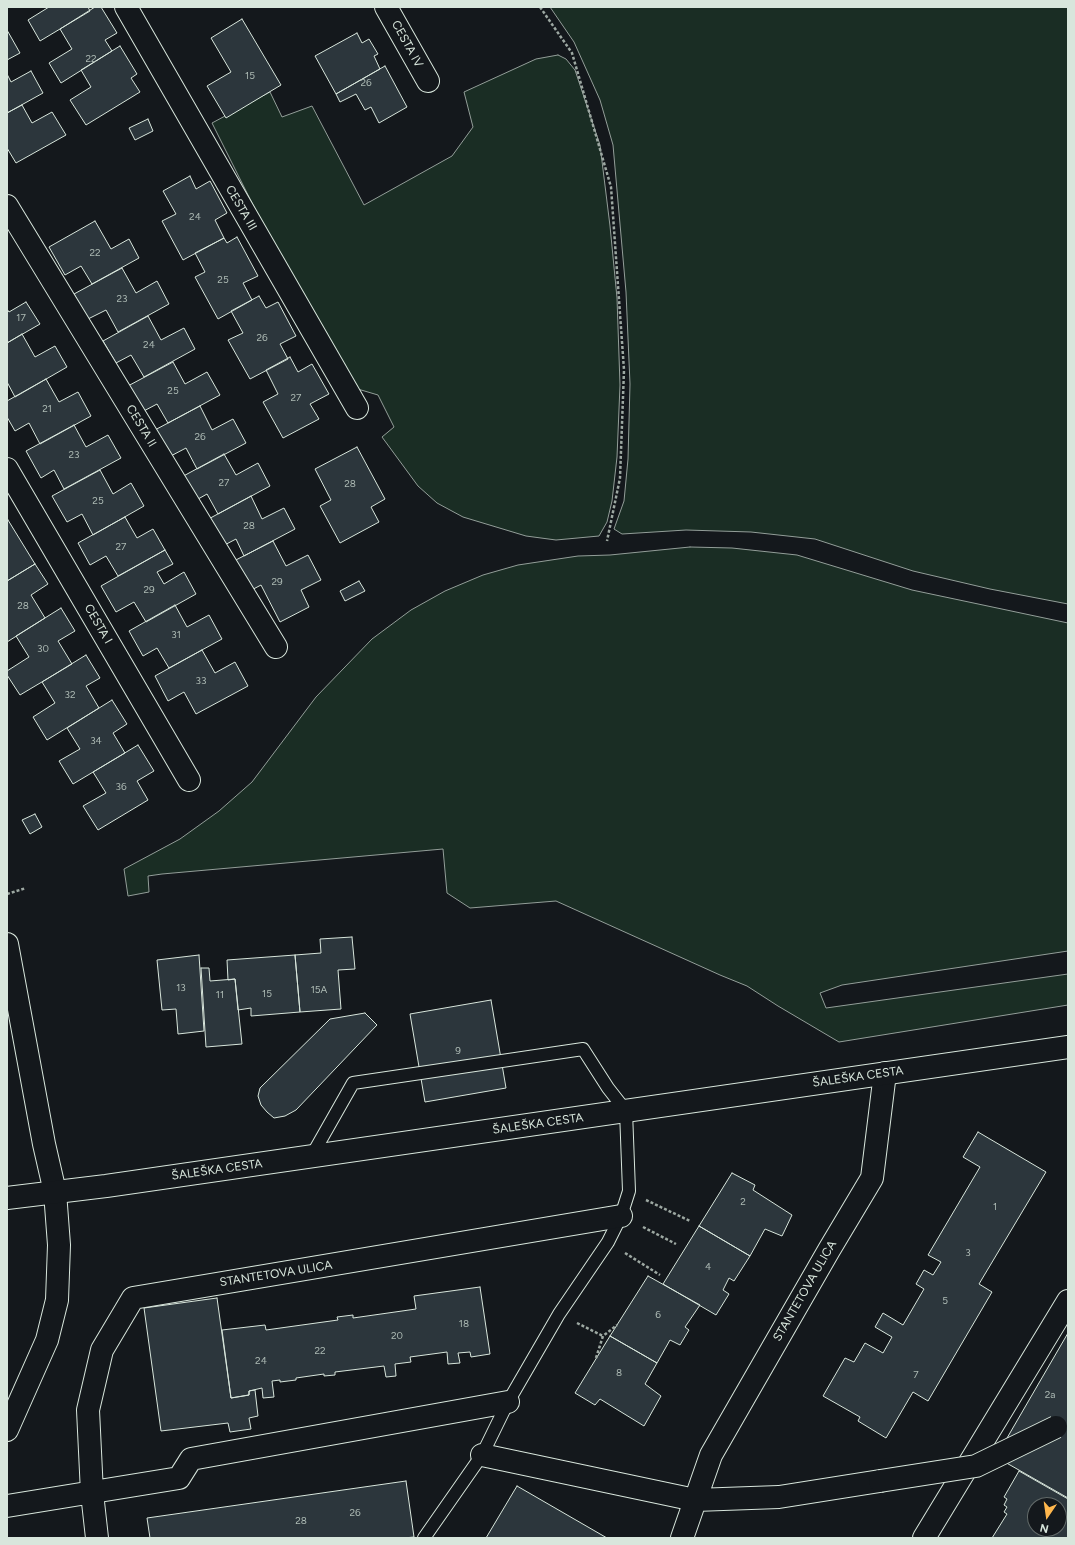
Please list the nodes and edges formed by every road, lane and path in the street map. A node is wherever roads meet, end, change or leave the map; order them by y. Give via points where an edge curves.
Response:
1 (126, 7) edge
2 (386, 7) edge
3 (540, 7) edge
4 (428, 81) dead end
5 (10, 219) edge
6 (357, 408) dead end
7 (7, 469) edge
8 (607, 541) dead end
9 (276, 647) dead end
10 (189, 780) dead end
11 (26, 888) dead end
12 (7, 894) edge
13 (7, 944) edge
14 (1068, 1047) edge
15 (885, 1074) junction
16 (626, 1111) junction
17 (311, 1157) junction
18 (629, 1191) junction
19 (55, 1192) junction
20 (7, 1198) edge
21 (621, 1216) junction
22 (690, 1221) dead end
23 (608, 1242) junction
24 (676, 1244) dead end
25 (660, 1275) dead end
26 (1068, 1301) edge
27 (559, 1314) junction
28 (617, 1325) dead end
29 (603, 1336) junction
30 (596, 1358) dead end
31 (508, 1402) junction
32 (1062, 1425) edge
33 (7, 1430) edge
34 (482, 1455) junction
35 (92, 1492) junction
36 (695, 1500) junction
37 (7, 1506) edge
38 (97, 1538) edge
39 (424, 1538) edge
40 (682, 1538) edge
41 (924, 1538) edge

1 - 6 street, CESTA III
2 - 4 street, CESTA IV
3 - 8 path via 572,53 611,187 624,370 620,478
5 - 9 street, CESTA II
7 - 10 street, CESTA I
11 - 12 path
13 - 19 street
14 - 15 street, ŠALEŠKA CESTA
15 - 16 street, ŠALEŠKA CESTA
15 - 36 street, STANTETOVA ULICA via 872,1178 711,1456
16 - 17 street, ŠALEŠKA CESTA
16 - 17 lane via 583,1049 353,1083
16 - 18 lane
17 - 19 street, ŠALEŠKA CESTA
18 - 21 lane
18 - 22 path
19 - 20 street, ŠALEŠKA CESTA
19 - 33 street via 59,1245 57,1300 46,1340
21 - 23 lane
21 - 24 path
21 - 35 street, STANTETOVA ULICA via 133,1298 102,1350 88,1410
23 - 25 path
23 - 27 lane
26 - 41 street
27 - 29 path
27 - 31 lane
28 - 29 path
29 - 30 path
31 - 34 lane
31 - 35 street via 191,1459 179,1478
32 - 36 street, bridge via 976,1466 779,1497
34 - 36 street
34 - 39 lane
35 - 37 street
35 - 38 street, STANTETOVA ULICA
36 - 40 street, STANTETOVA ULICA

